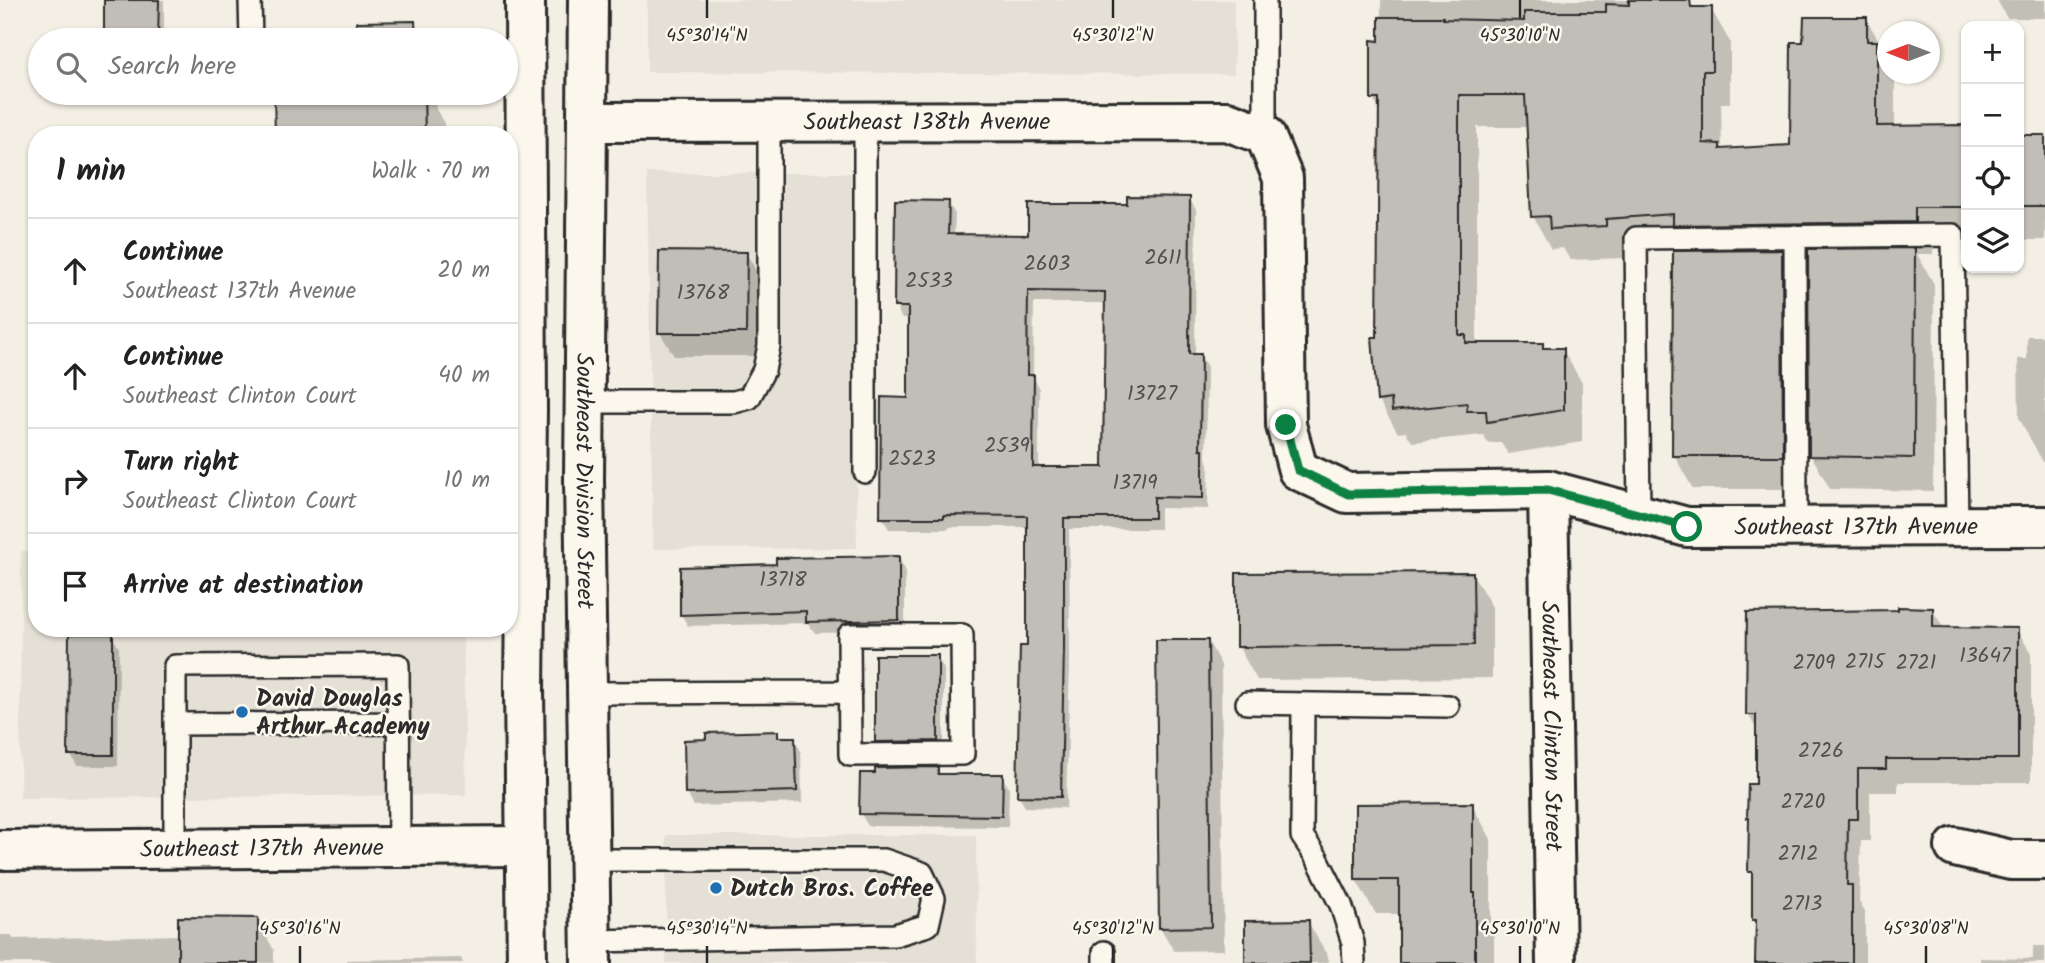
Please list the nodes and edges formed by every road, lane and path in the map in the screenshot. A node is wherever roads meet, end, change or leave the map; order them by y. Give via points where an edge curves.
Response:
1 (250, 0) edge
2 (525, 0) edge
3 (587, 0) edge
4 (1265, 0) edge
5 (251, 28) edge
6 (769, 121) junction
7 (865, 121) junction
8 (587, 122) junction
9 (1265, 135) junction
10 (1795, 236) junction
11 (518, 323) edge
12 (586, 402) junction
13 (865, 472) dead end
14 (1548, 490) junction
15 (1639, 514) junction
16 (1957, 526) junction
17 (2045, 526) edge
18 (1796, 527) junction
19 (850, 692) junction
20 (587, 693) junction
21 (1247, 703) dead end
22 (1303, 704) junction
23 (1448, 706) dead end
24 (399, 723) junction
25 (175, 724) junction
26 (526, 846) junction
27 (399, 847) junction
28 (1955, 847) dead end
29 (176, 848) junction
30 (0, 849) edge
31 (589, 860) junction
32 (2045, 860) edge
33 (590, 952) edge
34 (527, 963) edge
35 (1354, 963) edge
36 (1556, 963) edge

1 - 5 lane
2 - 11 street
3 - 8 street, Southeast Division Street
4 - 9 lane
6 - 7 street, Southeast 138th Avenue
6 - 8 street, Southeast 138th Avenue
6 - 12 lane via 769,346 764,370 749,398 734,402
7 - 9 street, Southeast 138th Avenue via 1227,121
7 - 13 lane
8 - 12 street, Southeast Division Street
9 - 14 street, Southeast 137th Avenue via 1283,178 1286,425 1298,470 1348,494
10 - 15 lane via 1636,238
10 - 16 lane via 1953,235
10 - 18 lane
11 - 26 street via 527,409
12 - 20 street, Southeast Division Street
14 - 15 street, Southeast 137th Avenue
14 - 36 street, Southeast Clinton Street
15 - 18 street, Southeast 137th Avenue via 1687,527
16 - 17 street, Southeast 137th Avenue
16 - 18 street, Southeast 137th Avenue
19 - 19 lane via 850,755 963,754 962,635 849,635
19 - 20 lane
20 - 31 street, Southeast Division Street
21 - 22 lane
22 - 23 lane
22 - 35 lane via 1302,836 1341,905
24 - 25 lane
24 - 25 lane via 398,665 300,665 175,666
24 - 27 lane
25 - 29 lane
26 - 27 street, Southeast 137th Avenue
26 - 34 street
27 - 29 street, Southeast 137th Avenue
28 - 32 street via 2011,860
29 - 30 street, Southeast 137th Avenue
31 - 33 street, Southeast Division Street
31 - 33 lane via 884,860 922,873 934,898 928,925 895,935

